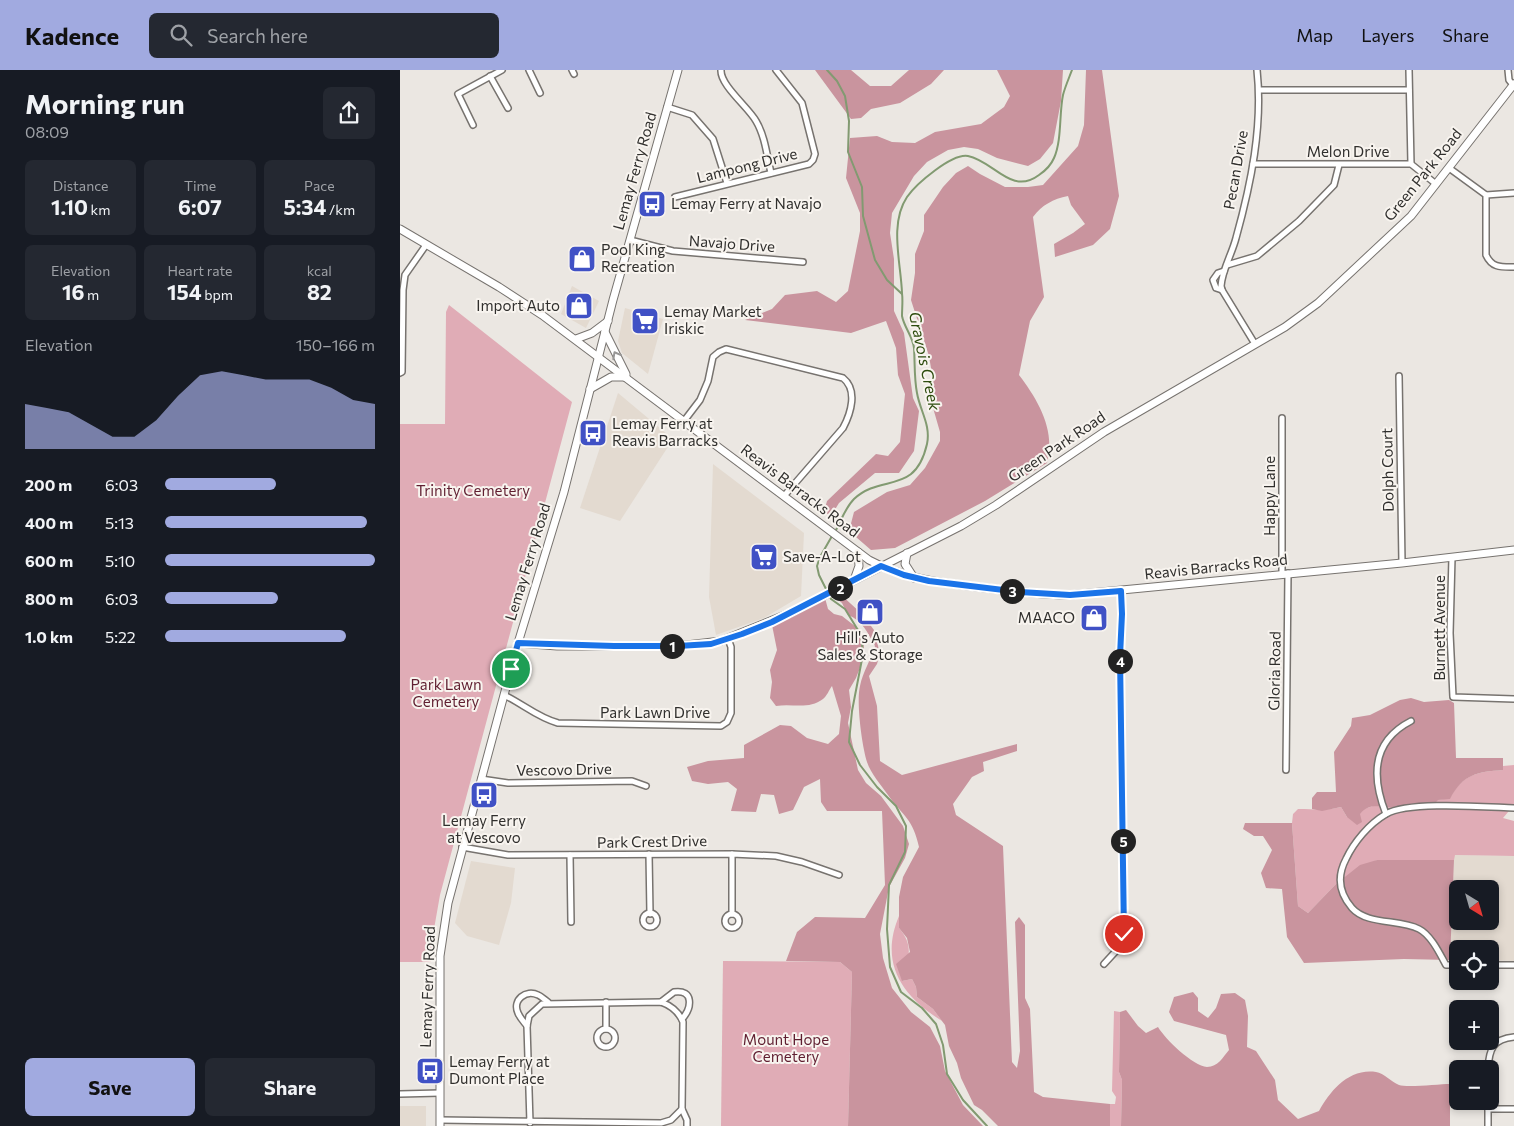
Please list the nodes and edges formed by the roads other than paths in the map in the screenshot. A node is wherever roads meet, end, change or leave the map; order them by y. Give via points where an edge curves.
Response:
1 (502, 70) edge
2 (529, 70) edge
3 (678, 70) edge
4 (721, 70) edge
5 (776, 70) edge
6 (1257, 70) edge
7 (1409, 70) edge
8 (1508, 70) edge
9 (490, 76) junction
10 (1513, 84) edge
11 (1259, 90) junction
12 (1409, 90) junction
13 (540, 93) dead end
14 (667, 107) junction
15 (508, 108) dead end
16 (473, 125) dead end
17 (1253, 164) junction
18 (1411, 164) junction
19 (1338, 165) junction
20 (1449, 168) junction
21 (772, 173) junction
22 (727, 184) junction
23 (1436, 184) junction
24 (1514, 193) edge
25 (1486, 194) junction
26 (675, 197) dead end
27 (400, 229) edge
28 (630, 240) junction
29 (426, 245) junction
30 (803, 262) dead end
31 (1514, 267) edge
32 (1226, 268) junction
33 (1222, 290) junction
34 (608, 320) junction
35 (605, 332) junction
36 (576, 339) junction
37 (1255, 344) junction
38 (599, 356) junction
39 (401, 373) edge
40 (1399, 376) dead end
41 (627, 377) junction
42 (590, 389) junction
43 (1282, 418) dead end
44 (684, 421) junction
45 (784, 496) junction
46 (856, 550) junction
47 (1514, 550) edge
48 (907, 553) junction
49 (1452, 557) junction
50 (1402, 563) junction
51 (881, 566) junction
52 (1285, 574) junction
53 (914, 578) junction
54 (854, 580) junction
55 (1121, 591) junction
56 (728, 639) junction
57 (518, 643) junction
58 (504, 695) junction
59 (1514, 699) edge
60 (1412, 720) dead end
61 (1286, 770) dead end
62 (481, 778) junction
63 (646, 786) dead end
64 (1514, 808) edge
65 (1386, 814) junction
66 (462, 846) junction
67 (649, 854) junction
68 (732, 854) junction
69 (570, 855) junction
70 (839, 875) dead end
71 (650, 914) dead end
72 (732, 914) dead end
73 (571, 922) dead end
74 (1104, 964) dead end
75 (1499, 965) edge
76 (1514, 965) edge
77 (1449, 966) edge
78 (548, 1002) junction
79 (606, 1002) junction
80 (661, 1002) junction
81 (682, 1019) junction
82 (527, 1026) junction
83 (606, 1029) dead end
84 (1514, 1038) edge
85 (1489, 1060) edge
86 (440, 1093) junction
87 (400, 1094) edge
88 (682, 1109) junction
89 (1499, 1109) edge
90 (1514, 1109) edge
91 (1488, 1110) edge
92 (440, 1123) edge
93 (530, 1123) junction
94 (663, 1125) edge
95 (687, 1126) edge
96 (1488, 1126) edge

1 - 9 street
2 - 13 street
3 - 14 main road, Lemay Ferry Road
4 - 21 street via 724,80 762,134
5 - 21 street, Lampong Drive via 802,103 815,154 808,164
6 - 11 street, Pecan Drive
7 - 12 street
8 - 10 street
9 - 15 street
9 - 16 street via 458,94
10 - 20 main road, Green Park Road
11 - 12 street
11 - 17 street, Pecan Drive
12 - 18 street
14 - 22 street via 692,115 713,139
14 - 28 main road, Lemay Ferry Road
17 - 19 street, Melon Drive
17 - 32 street, Pecan Drive
18 - 19 street, Melon Drive
18 - 23 street, Melon Drive
19 - 32 street via 1334,185 1299,221 1257,256
20 - 23 main road, Green Park Road
20 - 25 street
21 - 22 street, Lampong Drive
22 - 26 street, Lampong Drive
23 - 37 main road, Green Park Road via 1400,228 1331,292 1296,320
24 - 25 street
25 - 31 street via 1486,255 1490,264 1496,267
27 - 29 main road, Reavis Barracks Road
28 - 30 street, Navajo Drive via 682,252
28 - 34 main road, Lemay Ferry Road
29 - 36 main road, Reavis Barracks Road via 507,292
29 - 39 street via 405,275 402,290
32 - 33 street, Pecan Drive via 1221,281
32 - 33 street, Pecan Drive via 1213,280 1216,288
33 - 37 street, Pecan Drive
34 - 35 main road, Lemay Ferry Road
34 - 36 main road via 592,334
35 - 38 main road, Lemay Ferry Road
41 -> 35 main road
36 - 38 main road, Reavis Barracks Road
37 - 48 main road, Green Park Road via 1104,432 978,516
38 - 41 main road, Reavis Barracks Road
38 - 42 main road, Lemay Ferry Road
40 - 50 street, Dolph Court
41 - 42 main road via 611,377
41 - 44 main road, Reavis Barracks Road
42 - 57 main road, Lemay Ferry Road via 566,483
43 - 52 street, Happy Lane
44 - 45 main road, Reavis Barracks Road
44 - 45 street via 700,400 713,357 726,349 843,378 853,395 847,420
45 - 46 main road, Reavis Barracks Road
46 - 51 main road, Reavis Barracks Road
46 - 54 main road via 859,566
47 - 49 main road, Reavis Barracks Road
48 - 51 main road, Green Park Road
48 - 53 main road via 905,563
49 - 50 main road, Reavis Barracks Road
49 - 59 street, Burnett Avenue via 1450,633 1453,697
50 - 52 main road, Reavis Barracks Road
51 - 53 main road, Reavis Barracks Road
51 - 54 main road, Green Park Road
52 - 55 main road, Reavis Barracks Road
52 - 61 street, Gloria Road
53 - 55 main road, Reavis Barracks Road via 1049,595
54 - 56 main road, Green Park Road via 772,622
55 - 74 street via 1124,934 1116,951
56 - 57 main road, Green Park Road via 711,644 678,646
56 - 58 street, Park Lawn Drive via 731,647 731,713 721,726 570,725 549,721
57 - 58 main road, Lemay Ferry Road
58 - 62 main road, Lemay Ferry Road
60 - 65 street via 1397,728 1379,755 1380,798
62 - 63 street, Vescovo Drive via 508,783 632,781
62 - 66 main road, Lemay Ferry Road
64 - 65 street via 1420,807
65 - 77 street via 1366,830 1350,851 1339,871 1341,890 1352,909 1370,918 1399,922 1421,930 1446,966
66 - 69 street, Park Crest Drive via 504,855
66 - 86 main road, Lemay Ferry Road via 441,942
67 - 68 street, Park Crest Drive
67 - 69 street, Park Crest Drive
67 - 71 street
68 - 70 street, Park Crest Drive via 776,856
68 - 72 street
69 - 73 street
75 - 76 street
78 - 79 street
78 - 82 street via 529,1016
78 - 82 street via 539,995 521,996 516,1007
79 - 80 street
79 - 83 street
80 - 81 street via 670,1005
80 - 81 street via 674,992 683,993 691,1006
81 - 88 street
82 - 93 street
84 - 85 street via 1496,1043 1490,1050
86 - 87 street
86 - 92 main road, Lemay Ferry Road
88 - 94 street
88 - 95 street
89 - 90 street
91 - 96 street
92 - 93 street
93 - 94 street

